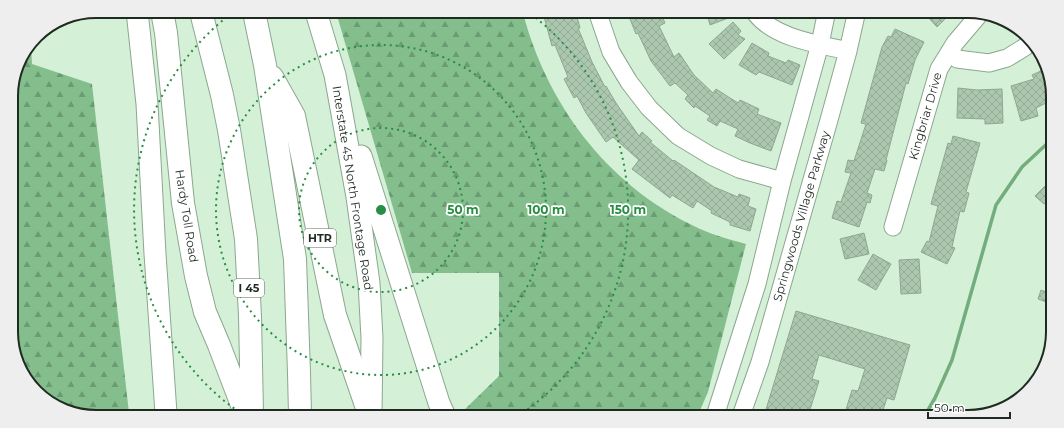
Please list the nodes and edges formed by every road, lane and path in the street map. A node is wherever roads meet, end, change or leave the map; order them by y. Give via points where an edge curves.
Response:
1 (138, 18) edge
2 (163, 18) edge
3 (203, 18) edge
4 (255, 18) edge
5 (318, 18) edge
6 (599, 18) edge
7 (759, 18) edge
8 (825, 18) edge
9 (855, 18) edge
10 (976, 19) edge
11 (820, 44) junction
12 (1027, 45) edge
13 (848, 51) junction
14 (950, 51) junction
15 (265, 65) junction
16 (335, 75) junction
17 (782, 181) junction
18 (893, 227) dead end
19 (757, 284) junction
20 (780, 290) junction
21 (166, 410) edge
22 (244, 410) edge
23 (252, 410) edge
24 (300, 410) edge
25 (369, 410) edge
26 (370, 410) edge
27 (442, 410) edge
28 (716, 410) edge
29 (743, 410) edge

1 - 21 main road via 147,104
2 - 22 highway, Hardy Toll Road via 183,203 196,276 205,312
3 - 23 highway, I 45 via 228,123 246,239
4 - 15 highway
5 - 16 main road, Interstate 45 North Frontage Road
6 - 17 street via 611,52 629,82 649,108 678,136 739,169
7 - 11 street via 782,34
8 - 11 street, Springwoods Village Parkway
9 - 13 street, Springwoods Village Parkway
10 - 14 street, Kingbriar Drive
11 - 13 street
11 - 17 street, Springwoods Village Parkway
12 - 14 street via 1007,58 989,63 956,59
13 - 20 street, Springwoods Village Parkway
14 - 18 street, Kingbriar Drive via 939,69
15 - 24 highway via 295,259
15 - 25 highway, HTR via 294,116 335,315
16 - 26 main road, Interstate 45 North Frontage Road via 357,197 369,283 372,338
16 - 27 main road
17 - 19 street, Springwoods Village Parkway
19 - 20 street
19 - 28 street, Springwoods Village Parkway
20 - 29 street, Springwoods Village Parkway via 760,362

